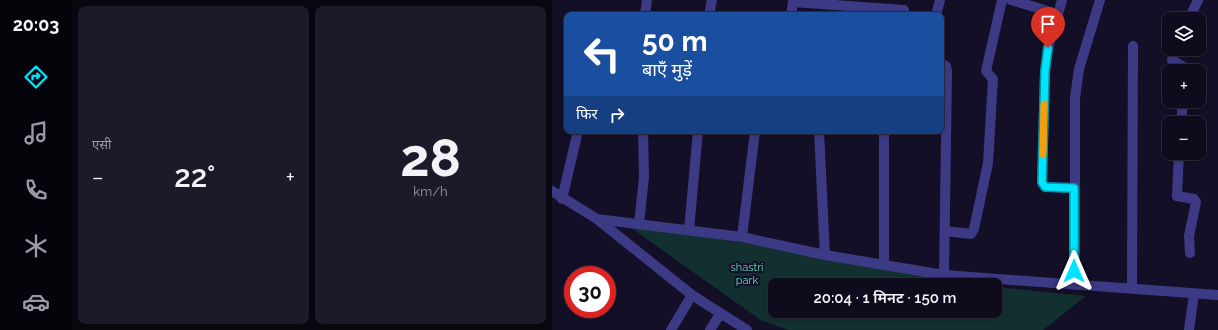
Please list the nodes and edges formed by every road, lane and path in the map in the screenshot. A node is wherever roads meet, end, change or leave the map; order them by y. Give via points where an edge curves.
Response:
1 (647, 0) edge
2 (712, 0) edge
3 (940, 0) edge
4 (1002, 0) edge
5 (1011, 0) edge
6 (1062, 0) edge
7 (1100, 0) edge
8 (1198, 0) edge
9 (790, 1) edge
10 (904, 10) dead end
11 (645, 12) edge
12 (710, 12) edge
13 (792, 12) edge
14 (876, 12) edge
15 (937, 12) edge
16 (1192, 12) edge
17 (1058, 14) junction
18 (1133, 46) dead end
19 (1173, 56) edge
20 (1179, 64) edge
21 (944, 65) edge
22 (577, 134) edge
23 (644, 134) edge
24 (698, 134) edge
25 (755, 134) edge
26 (819, 134) edge
27 (884, 134) edge
28 (1179, 160) edge
29 (1074, 188) junction
30 (552, 192) edge
31 (562, 199) junction
32 (597, 219) junction
33 (639, 224) junction
34 (689, 230) junction
35 (945, 231) junction
36 (742, 237) junction
37 (1190, 253) dead end
38 (825, 255) junction
39 (884, 264) junction
40 (944, 275) junction
41 (1075, 285) junction
42 (1132, 288) junction
43 (1194, 294) junction
44 (692, 295) junction
45 (1218, 295) edge
46 (720, 314) junction
47 (671, 330) edge
48 (710, 330) edge
49 (747, 330) edge
50 (1189, 330) edge

1 - 11 street
2 - 12 street
3 - 15 street
4 - 35 street via 986,71 994,79 990,144 974,229 971,234
5 - 17 street
6 - 17 street
7 - 29 street via 1078,69
8 - 16 street
9 - 13 street
9 - 14 street
10 - 14 street
17 - 29 street via 1048,48 1045,71 1042,182 1045,187
18 - 42 street
19 - 20 street via 1172,60
21 - 35 street via 947,71
22 - 31 street
23 - 33 street via 644,177
24 - 34 street
25 - 36 street
26 - 38 street
27 - 39 street
28 - 37 street via 1177,196 1194,199 1196,202 1189,236
29 - 41 street
30 - 31 street
31 - 32 street
32 - 33 street
32 - 44 street
33 - 34 street
34 - 36 street
35 - 40 street
36 - 38 street
38 - 39 street
39 - 40 street
40 - 41 street
41 - 42 street
42 - 43 street
43 - 45 street
43 - 50 street
44 - 46 street
44 - 47 street
46 - 48 street
46 - 49 street

